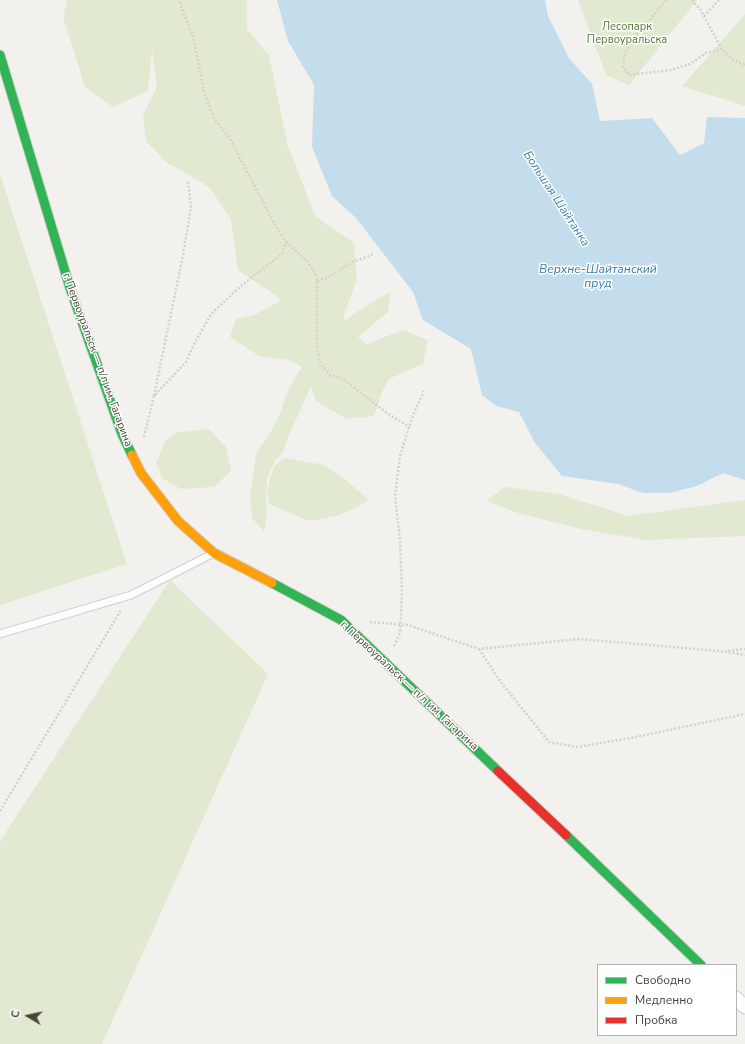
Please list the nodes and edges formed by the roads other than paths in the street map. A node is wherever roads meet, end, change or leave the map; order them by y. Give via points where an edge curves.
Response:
1 (0, 55) edge
2 (214, 553) junction
3 (0, 634) edge
4 (700, 964) edge
5 (737, 999) edge
6 (745, 1007) edge

1 - 2 street, г. Первоуральск — п/л им. Гагарина via 70,288 122,434 141,473 178,522
2 - 3 lane via 131,595
2 - 4 street, г. Первоуральск — п/л им. Гагарина via 342,620
5 - 6 street

